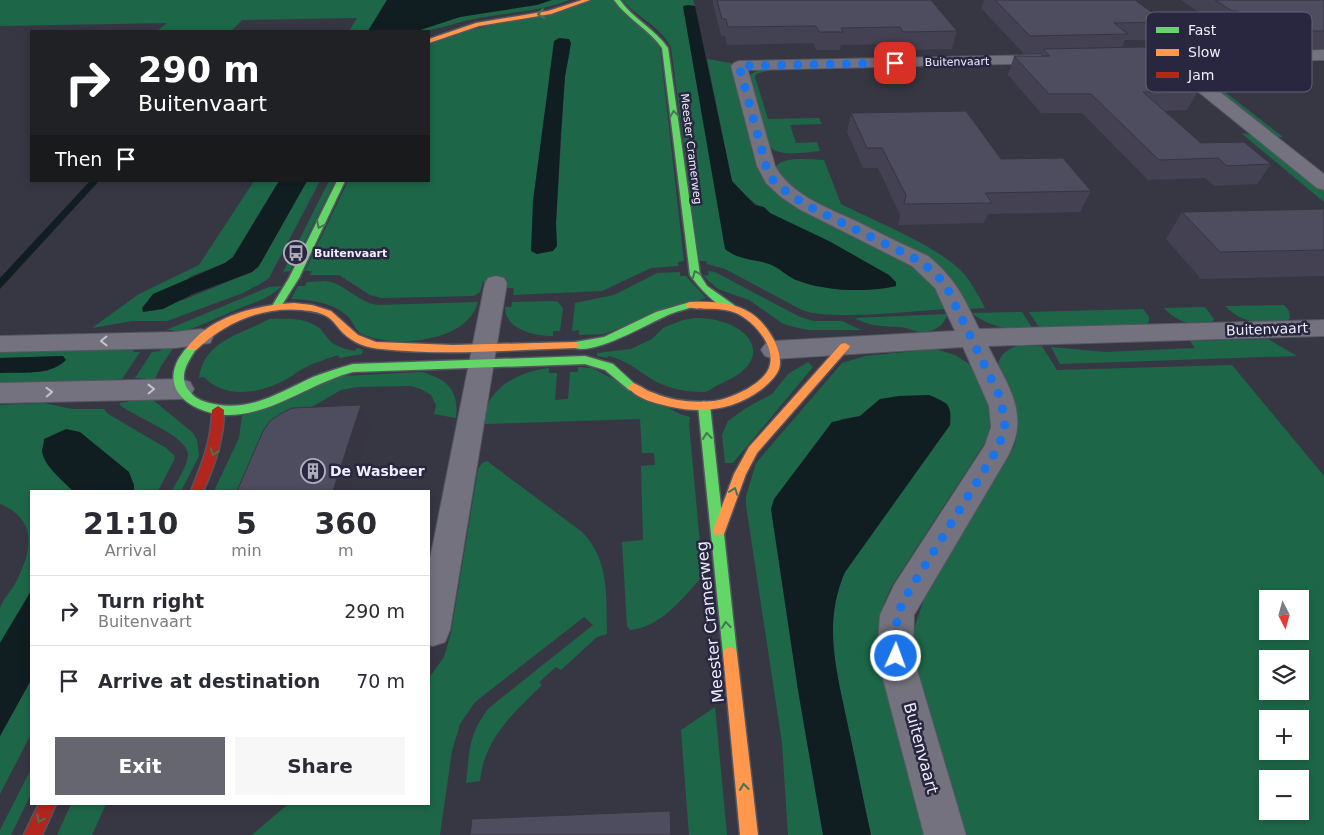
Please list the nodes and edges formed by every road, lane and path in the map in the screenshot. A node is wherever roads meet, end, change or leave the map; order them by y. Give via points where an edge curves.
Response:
1 (587, 0) edge
2 (617, 0) edge
3 (430, 41) edge
4 (1146, 58) edge
5 (1098, 59) edge
6 (1068, 60) edge
7 (1209, 92) edge
8 (341, 182) edge
9 (1324, 184) edge
10 (496, 283) dead end
11 (277, 306) junction
12 (731, 306) junction
13 (1324, 328) edge
14 (201, 337) junction
15 (970, 338) junction
16 (0, 344) edge
17 (845, 346) junction
18 (774, 350) junction
19 (482, 355) junction
20 (181, 389) junction
21 (0, 393) edge
22 (704, 405) junction
23 (218, 410) junction
24 (197, 490) edge
25 (717, 536) junction
26 (433, 630) dead end
27 (48, 805) edge
28 (33, 835) edge
29 (749, 835) edge
30 (945, 835) edge

1 -> 3 main road via 549,13 478,24
12 -> 2 main road, Meester Cramerweg via 704,288 695,275 665,48 653,30 625,12
4 - 5 street
6 - 15 street, Buitenvaart via 739,66 766,166 779,187 806,205 920,261 946,286
7 - 9 street
8 -> 11 main road
10 - 19 street
11 - 14 main road via 250,313
11 - 19 main road via 303,306 325,311 362,342
12 - 18 main road, Meester Cramerweg via 764,328
12 - 19 main road via 690,305 665,309 620,336 591,345
13 - 15 street, Buitenvaart
14 -> 16 street
14 - 20 main road via 190,348 179,368
15 - 17 street, Buitenvaart
15 - 30 street, Buitenvaart via 999,395 1005,427 998,448 897,615 896,656
17 - 18 street, Buitenvaart
25 -> 17 main road via 740,474 753,450
18 - 22 main road via 774,368 760,385 742,397
19 - 22 main road via 597,361 616,371 636,389 665,403
19 - 23 main road via 343,369 273,402
19 - 26 street
21 -> 20 street
20 - 23 main road via 193,402
25 -> 22 main road, Meester Cramerweg
23 -> 24 main road via 215,452
29 -> 25 main road, Meester Cramerweg
27 -> 28 main road

